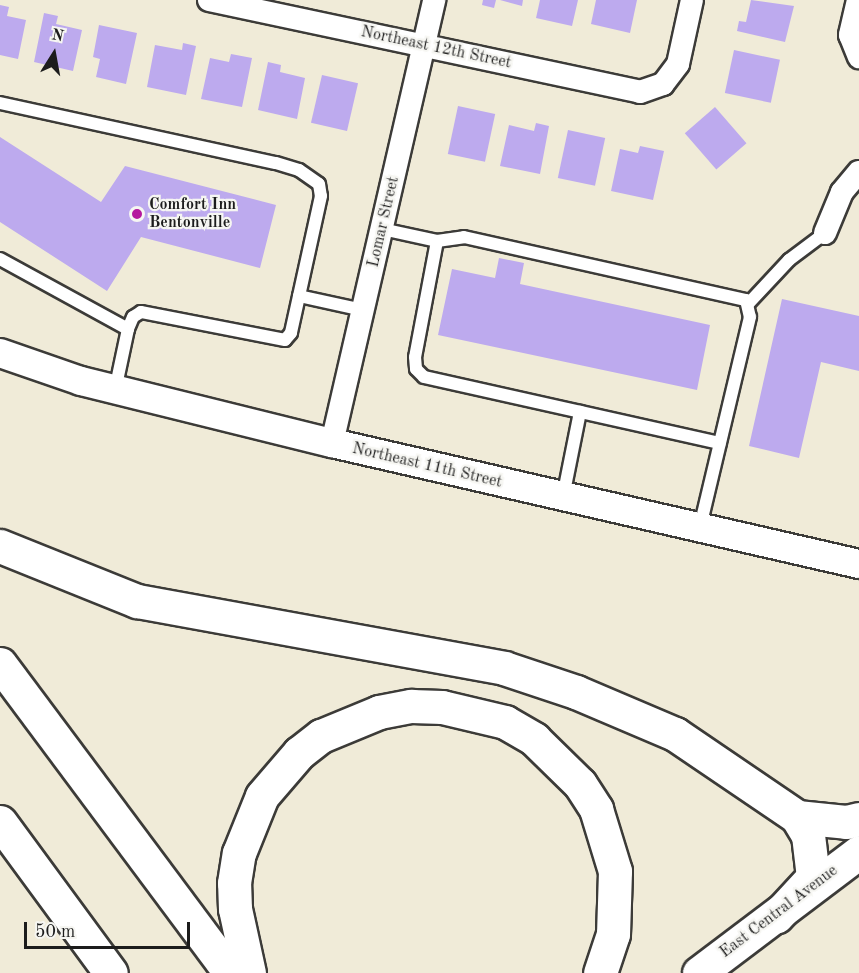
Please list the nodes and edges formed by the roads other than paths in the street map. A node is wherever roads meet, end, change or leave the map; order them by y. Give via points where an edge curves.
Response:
1 (209, 0) edge
2 (434, 0) edge
3 (692, 0) edge
4 (858, 0) edge
5 (424, 45) junction
6 (859, 57) edge
7 (0, 103) edge
8 (859, 172) edge
9 (382, 229) junction
10 (825, 233) joint
11 (437, 241) junction
12 (0, 259) edge
13 (299, 296) junction
14 (748, 304) junction
15 (363, 310) junction
16 (128, 329) junction
17 (0, 352) edge
18 (115, 390) junction
19 (580, 412) junction
20 (332, 443) junction
21 (720, 443) junction
22 (563, 498) junction
23 (700, 527) junction
24 (0, 546) edge
25 (859, 564) edge
26 (0, 664) edge
27 (797, 817) junction
28 (859, 819) edge
29 (0, 822) edge
30 (859, 852) edge
31 (776, 917) junction
32 (111, 973) edge
33 (230, 973) edge
34 (249, 973) edge
35 (600, 973) edge
36 (699, 973) edge

1 - 5 street, Northeast 12th Street
2 - 5 street, Lomar Street
3 - 5 street, Northeast 12th Street via 678,64 663,84 640,92
4 - 6 street via 849,35
5 - 9 street, Lomar Street
7 - 13 lane via 276,163 311,176 319,184 321,196
8 - 10 street via 842,192
9 - 11 lane
9 - 15 street, Lomar Street
10 - 14 lane via 789,260
11 - 14 lane via 464,237 734,295
11 - 19 lane via 416,369 424,377
12 - 16 lane
13 - 15 lane
13 - 16 lane via 291,333 285,340 151,310 133,317
14 - 21 lane via 750,316
15 - 20 street, Lomar Street
16 - 18 lane
17 - 18 street, Northeast 11th Street
18 - 20 street, Northeast 11th Street
19 - 21 lane
19 - 22 lane
20 - 22 street, Northeast 11th Street
21 - 23 lane
22 - 23 street, Northeast 11th Street
23 - 25 street, Northeast 11th Street
24 - 27 main road via 137,601 504,669 576,692 675,734
26 - 33 main road
27 - 28 main road via 846,822
27 - 31 main road via 807,835 813,877
29 - 32 main road
30 - 31 main road, East Central Avenue
31 - 36 main road, East Central Avenue
34 - 35 main road via 235,909 234,883 239,853 262,796 299,753 321,736 379,712 411,706 442,707 505,723 534,739 580,784 596,809 615,872 613,934

